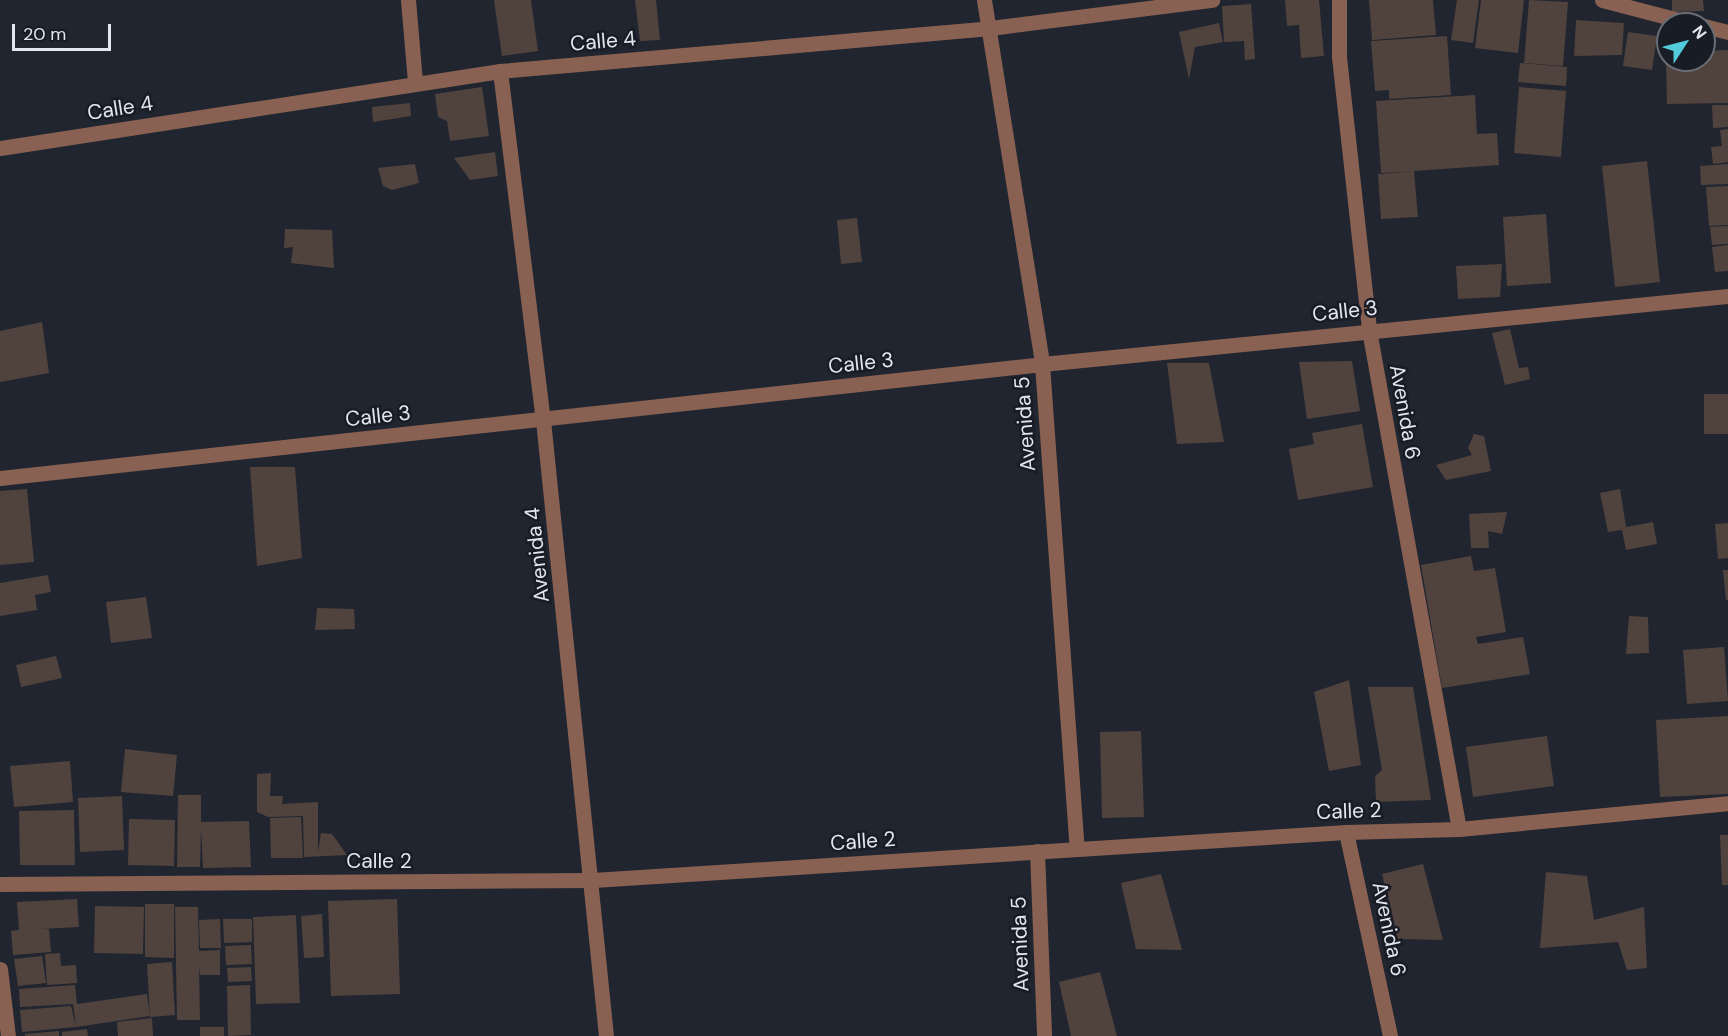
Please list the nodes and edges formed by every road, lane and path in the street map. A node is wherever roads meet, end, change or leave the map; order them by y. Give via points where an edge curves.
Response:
1 (408, 0) edge
2 (984, 0) edge
3 (1212, 0) edge
4 (1339, 0) edge
5 (1602, 0) edge
6 (1656, 14) edge
7 (990, 28) junction
8 (500, 71) junction
9 (415, 82) junction
10 (0, 148) edge
11 (1728, 296) edge
12 (1369, 330) junction
13 (1042, 364) junction
14 (543, 420) junction
15 (0, 478) edge
16 (1728, 803) edge
17 (1459, 829) junction
18 (1346, 832) junction
19 (1077, 849) junction
20 (1037, 851) junction
21 (593, 880) junction
22 (0, 884) edge
23 (0, 969) edge
24 (8, 1036) edge
25 (606, 1036) edge
26 (1044, 1036) edge
27 (1390, 1036) edge

1 - 9 street
2 - 7 street, Avenida 5
3 - 7 street, Calle 4
4 - 12 street, Avenida 6 via 1340,57
5 - 6 street
7 - 8 street, Calle 4
7 - 13 street, Avenida 5
8 - 9 street, Calle 4
8 - 14 street, Avenida 4
9 - 10 street, Calle 4
11 - 12 street, Calle 3
12 - 13 street, Calle 3
12 - 17 street, Avenida 6
13 - 14 street, Calle 3
13 - 19 street, Avenida 5
14 - 15 street, Calle 3
14 - 21 street, Avenida 4
16 - 17 street, Calle 2
17 - 18 street, Calle 2
18 - 19 street, Calle 2
18 - 27 street, Avenida 6
19 - 20 street, Calle 2
20 - 21 street, Calle 2
20 - 26 street, Avenida 5
21 - 22 street, Calle 2
21 - 25 street, Avenida 4
23 - 24 street

